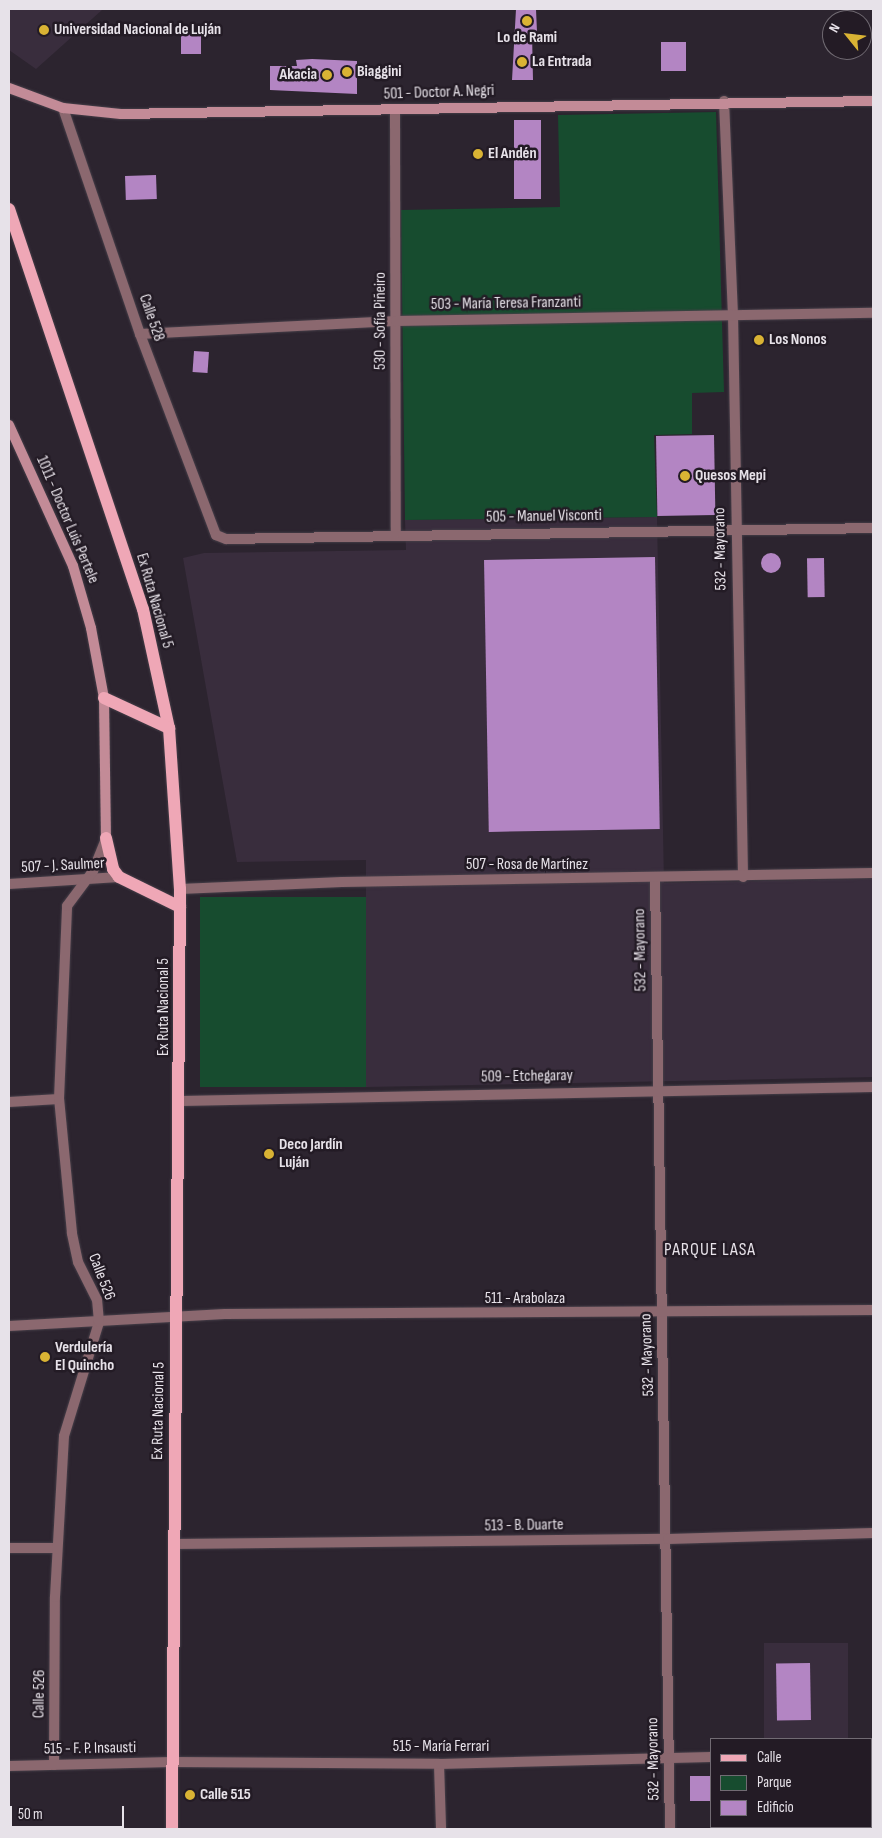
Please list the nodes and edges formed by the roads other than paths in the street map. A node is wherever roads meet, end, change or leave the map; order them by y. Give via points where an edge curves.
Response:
1 (9, 88) edge
2 (724, 101) junction
3 (873, 101) edge
4 (64, 108) junction
5 (394, 109) junction
6 (9, 209) edge
7 (873, 313) edge
8 (733, 314) junction
9 (396, 321) junction
10 (140, 334) junction
11 (9, 424) edge
12 (873, 528) edge
13 (735, 529) junction
14 (396, 534) junction
15 (216, 535) joint
16 (104, 698) junction
17 (169, 728) junction
18 (106, 838) junction
19 (873, 873) edge
20 (743, 876) junction
21 (119, 877) junction
22 (654, 879) junction
23 (84, 881) junction
24 (9, 884) edge
25 (180, 889) junction
26 (180, 907) junction
27 (873, 1087) edge
28 (658, 1089) junction
29 (60, 1099) junction
30 (181, 1101) junction
31 (9, 1102) edge
32 (873, 1310) edge
33 (662, 1314) junction
34 (177, 1316) junction
35 (99, 1322) junction
36 (9, 1326) edge
37 (873, 1533) edge
38 (668, 1539) junction
39 (174, 1544) junction
40 (9, 1548) edge
41 (57, 1548) junction
42 (668, 1757) junction
43 (710, 1757) edge
44 (172, 1762) junction
45 (54, 1764) junction
46 (439, 1764) junction
47 (9, 1766) edge
48 (172, 1829) edge
49 (441, 1829) edge
50 (670, 1829) edge

1 - 4 street, 501 - Doctor A. Negri
2 - 3 street, 501 - Doctor A. Negri
2 - 5 street, 501 - Doctor A. Negri
2 - 8 street, 532 - Mayorano
4 - 5 street, 501 - Doctor A. Negri via 121,114
4 - 10 street, Calle 528
5 - 9 street, 530 - Sofía Piñeiro
6 - 17 main road, Ex Ruta Nacional 5 via 143,609
7 - 8 street, 503 - María Teresa Franzanti
8 - 9 street, 503 - María Teresa Franzanti
8 - 13 street, 532 - Mayorano
9 - 10 street, 503 - María Teresa Franzanti
9 - 14 street, 530 - Sofía Piñeiro
10 - 15 street, Calle 528
11 - 16 street, 1011 - Doctor Luis Pertele via 73,566 91,628
12 - 13 street, 505 - Manuel Visconti
13 - 14 street, 505 - Manuel Visconti
13 - 20 street, 532 - Mayorano
14 - 15 street, 505 - Manuel Visconti via 226,539
16 - 17 main road
16 - 18 street, 1011 - Doctor Luis Pertele
17 - 25 main road, Ex Ruta Nacional 5
18 - 21 main road
18 - 23 street, Calle 526 via 100,859
19 - 20 street, 507 - Rosa de Martínez
20 - 22 street, 507 - Rosa de Martínez
21 - 23 street, 507 - J. Saulmer
21 - 26 main road
22 - 25 street, 507 - Rosa de Martínez via 342,882
22 - 28 street, 532 - Mayorano
23 - 24 street, 507 - J. Saulmer
23 - 29 street, Calle 526 via 67,906
25 - 26 main road, Ex Ruta Nacional 5
26 - 30 main road, Ex Ruta Nacional 5
27 - 28 street, 509 - Etchegaray
28 - 30 street, 509 - Etchegaray
28 - 33 street, 532 - Mayorano
29 - 31 street
29 - 35 street, Calle 526 via 72,1233 78,1262 96,1300
30 - 34 main road, Ex Ruta Nacional 5
32 - 33 street, 511 - Arabolaza
33 - 34 street, 511 - Arabolaza
33 - 38 street, 532 - Mayorano
34 - 35 street, 511 - Arabolaza
34 - 39 main road, Ex Ruta Nacional 5
35 - 36 street, 511 - Arabolaza
35 - 41 street, Calle 526 via 64,1436
37 - 38 street, 513 - B. Duarte
38 - 39 street, 513 - B. Duarte
38 - 42 street, 532 - Mayorano
39 - 44 main road, Ex Ruta Nacional 5
40 - 41 street
41 - 45 street, Calle 526
42 - 43 street, 515 - María Ferrari
42 - 46 street, 515 - María Ferrari
42 - 50 street, 532 - Mayorano
44 - 45 street, 515 - F. P. Insausti
44 - 46 street, 515 - María Ferrari
44 - 48 main road, Ex Ruta Nacional 5
45 - 47 street, 515 - F. P. Insausti
46 - 49 street

